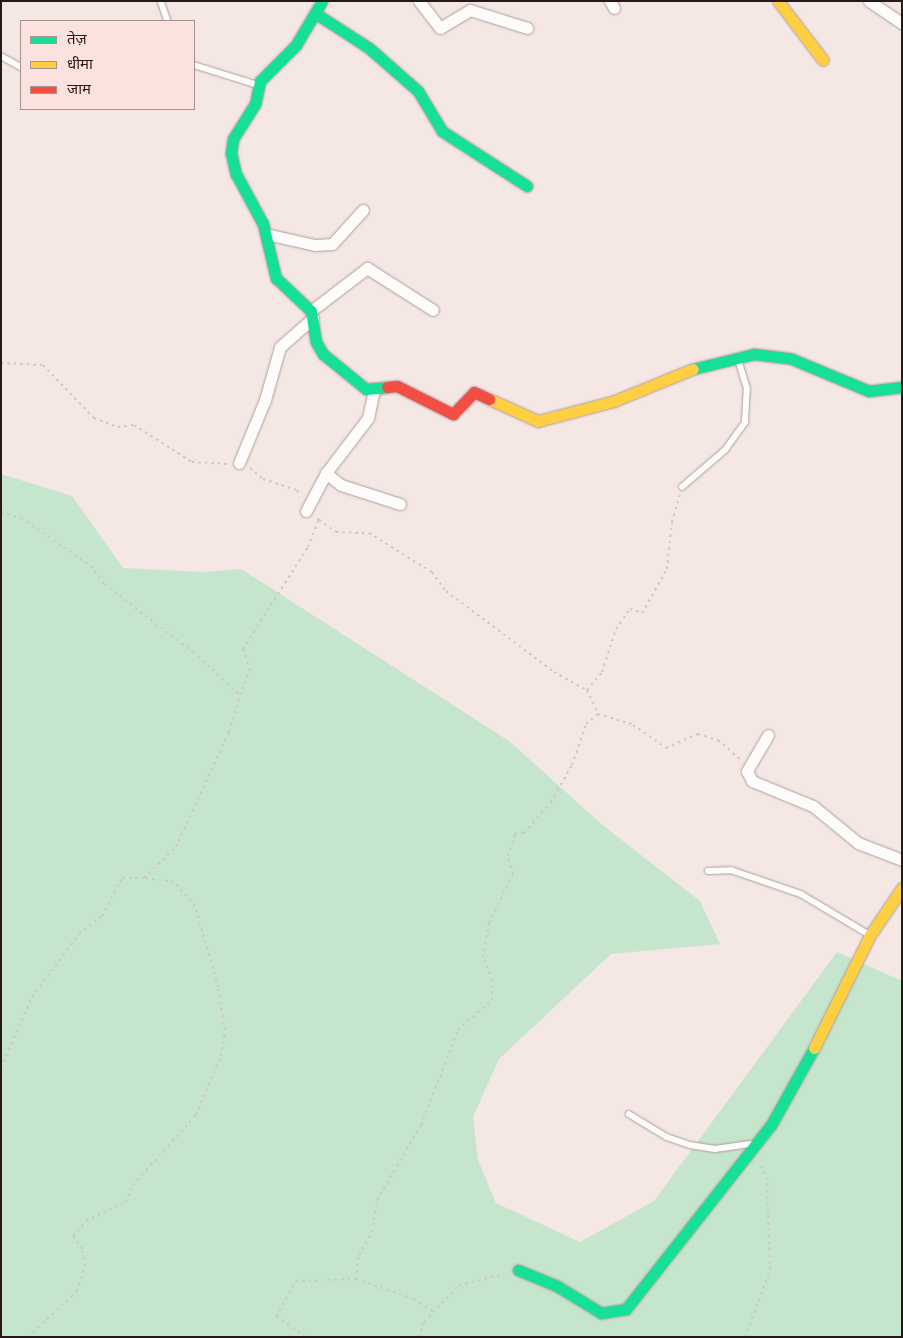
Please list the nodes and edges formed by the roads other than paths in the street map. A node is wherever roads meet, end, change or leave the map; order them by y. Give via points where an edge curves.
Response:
1 (161, 1) edge
2 (322, 1) edge
3 (420, 1) edge
4 (778, 1) edge
5 (869, 1) edge
6 (315, 13) junction
7 (168, 20) edge
8 (902, 23) edge
9 (527, 28) dead end
10 (1, 56) edge
11 (823, 60) dead end
12 (195, 65) edge
13 (20, 66) edge
14 (258, 85) junction
15 (527, 186) dead end
16 (363, 210) dead end
17 (266, 234) junction
18 (433, 310) dead end
19 (312, 314) junction
20 (737, 355) junction
21 (902, 387) edge
22 (374, 390) junction
23 (239, 463) road end
24 (326, 473) junction
25 (682, 487) road end
26 (400, 504) dead end
27 (306, 511) road end
28 (768, 735) dead end
29 (902, 860) edge
30 (708, 871) dead end
31 (902, 888) edge
32 (870, 935) junction
33 (630, 1114) dead end
34 (756, 1144) junction
35 (518, 1270) road end

1 - 7 lane
2 - 6 street
3 - 9 street via 440,28 470,10
4 - 11 street
5 - 8 street
6 - 14 street via 296,45
6 - 15 street via 392,68 422,95 442,131
10 - 13 lane
12 - 14 lane
14 - 17 street via 255,104 233,139 232,153 236,174
16 - 17 street via 332,244 315,246
17 - 19 street via 276,278
18 - 19 street via 366,268
19 - 22 street via 316,342 323,354 366,389
19 - 23 street via 280,347 265,400
20 - 21 street via 792,359 869,391
20 - 22 street via 614,401 538,421 474,392 453,414 397,386
20 - 25 lane via 748,389 745,422 725,450
22 - 24 street via 368,418
24 - 26 street via 347,488
24 - 27 street
28 - 29 street via 747,774 756,784 813,806 858,844
30 - 32 lane via 731,870 801,894
31 - 32 street
32 - 34 street via 836,1008
33 - 34 lane via 690,1145 724,1148
34 - 35 street via 618,1314 602,1313 557,1286

